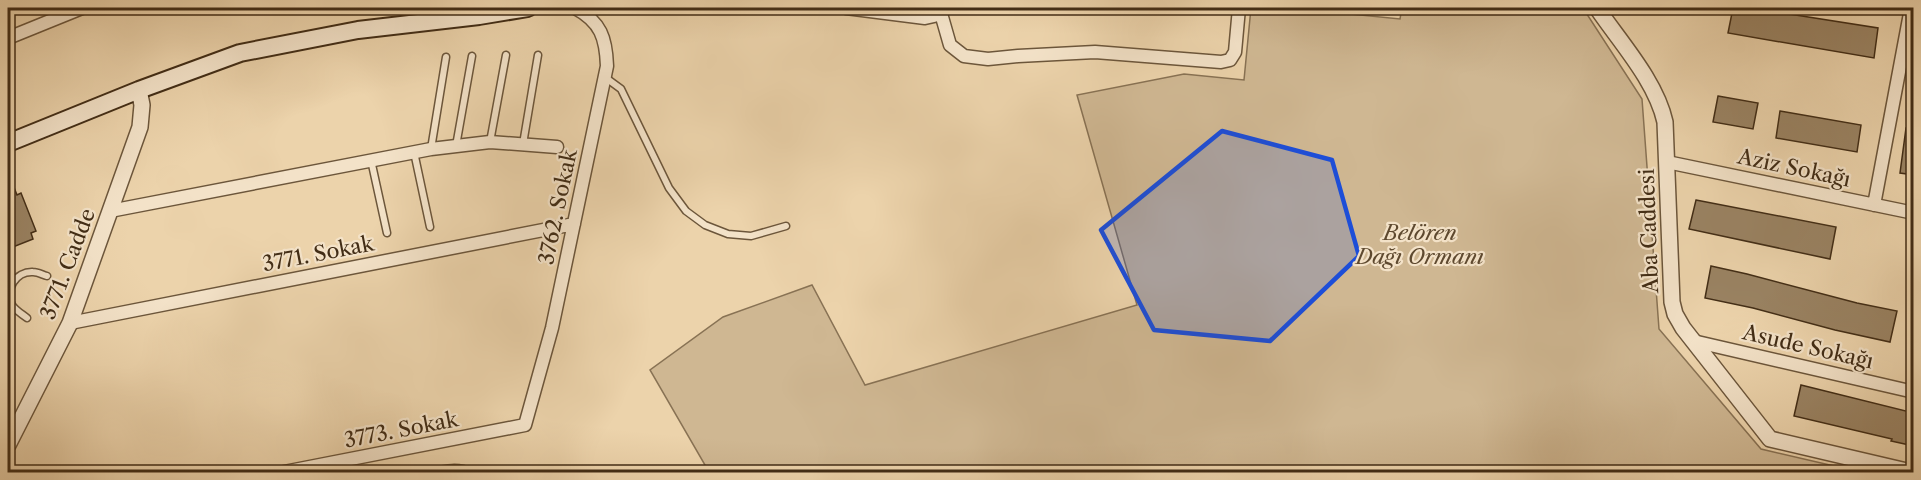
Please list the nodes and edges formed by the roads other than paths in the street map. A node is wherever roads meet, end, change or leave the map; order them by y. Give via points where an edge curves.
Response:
1 (82, 8) edge
2 (528, 8) edge
3 (575, 8) edge
4 (846, 8) edge
5 (1239, 8) edge
6 (1597, 8) edge
7 (1911, 8) edge
8 (941, 9) edge
9 (57, 12) edge
10 (8, 38) edge
11 (506, 55) dead end
12 (538, 55) dead end
13 (472, 56) dead end
14 (446, 57) dead end
15 (605, 78) junction
16 (139, 90) junction
17 (490, 142) junction
18 (8, 143) edge
19 (523, 145) junction
20 (456, 146) junction
21 (557, 147) dead end
22 (431, 149) junction
23 (414, 152) junction
24 (371, 160) junction
25 (1667, 162) junction
26 (1875, 205) junction
27 (110, 212) junction
28 (1914, 213) edge
29 (574, 224) junction
30 (786, 226) dead end
31 (429, 227) dead end
32 (387, 233) dead end
33 (47, 276) dead end
34 (27, 318) dead end
35 (69, 323) junction
36 (1694, 341) junction
37 (1914, 392) edge
38 (525, 425) joint
39 (8, 444) edge
40 (284, 472) edge
41 (429, 472) edge
42 (471, 472) edge
43 (1911, 472) edge

1 - 9 street
2 - 16 main road via 358,30 240,53
3 - 15 street, 3762. Sokak via 599,27 607,45
4 - 8 street via 925,18
5 - 8 street via 1235,52 1230,60 1221,62 1095,52 988,59 964,56 950,45
6 - 25 street, Aba Caddesi via 1661,105
7 - 26 street
9 - 10 street
11 - 17 lane
12 - 19 lane
13 - 20 lane
14 - 22 lane
15 - 29 street, 3762. Sokak
15 - 30 lane via 621,89 669,188 686,211 705,225 728,234 751,236
16 - 18 main road
16 - 27 street, 3771. Cadde via 140,127
17 - 19 street
17 - 20 street
19 - 21 street
20 - 22 street
22 - 23 street
23 - 24 street
23 - 31 lane
24 - 27 street
24 - 32 lane
25 - 26 street, Aziz Sokağı
25 - 36 street, Aba Caddesi via 1672,302 1675,315
26 - 28 street, Aziz Sokağı
27 - 35 street, 3771. Cadde
29 - 35 street, 3771. Sokak
29 - 38 street, 3762. Sokak via 552,328
33 - 34 lane via 24,273 14,281 9,292 13,306
35 - 39 street, 3771. Cadde
36 - 37 street, Asude Sokağı
36 - 43 street, Aba Caddesi via 1770,439
38 - 40 street, 3773. Sokak
41 - 42 lane via 462,468

